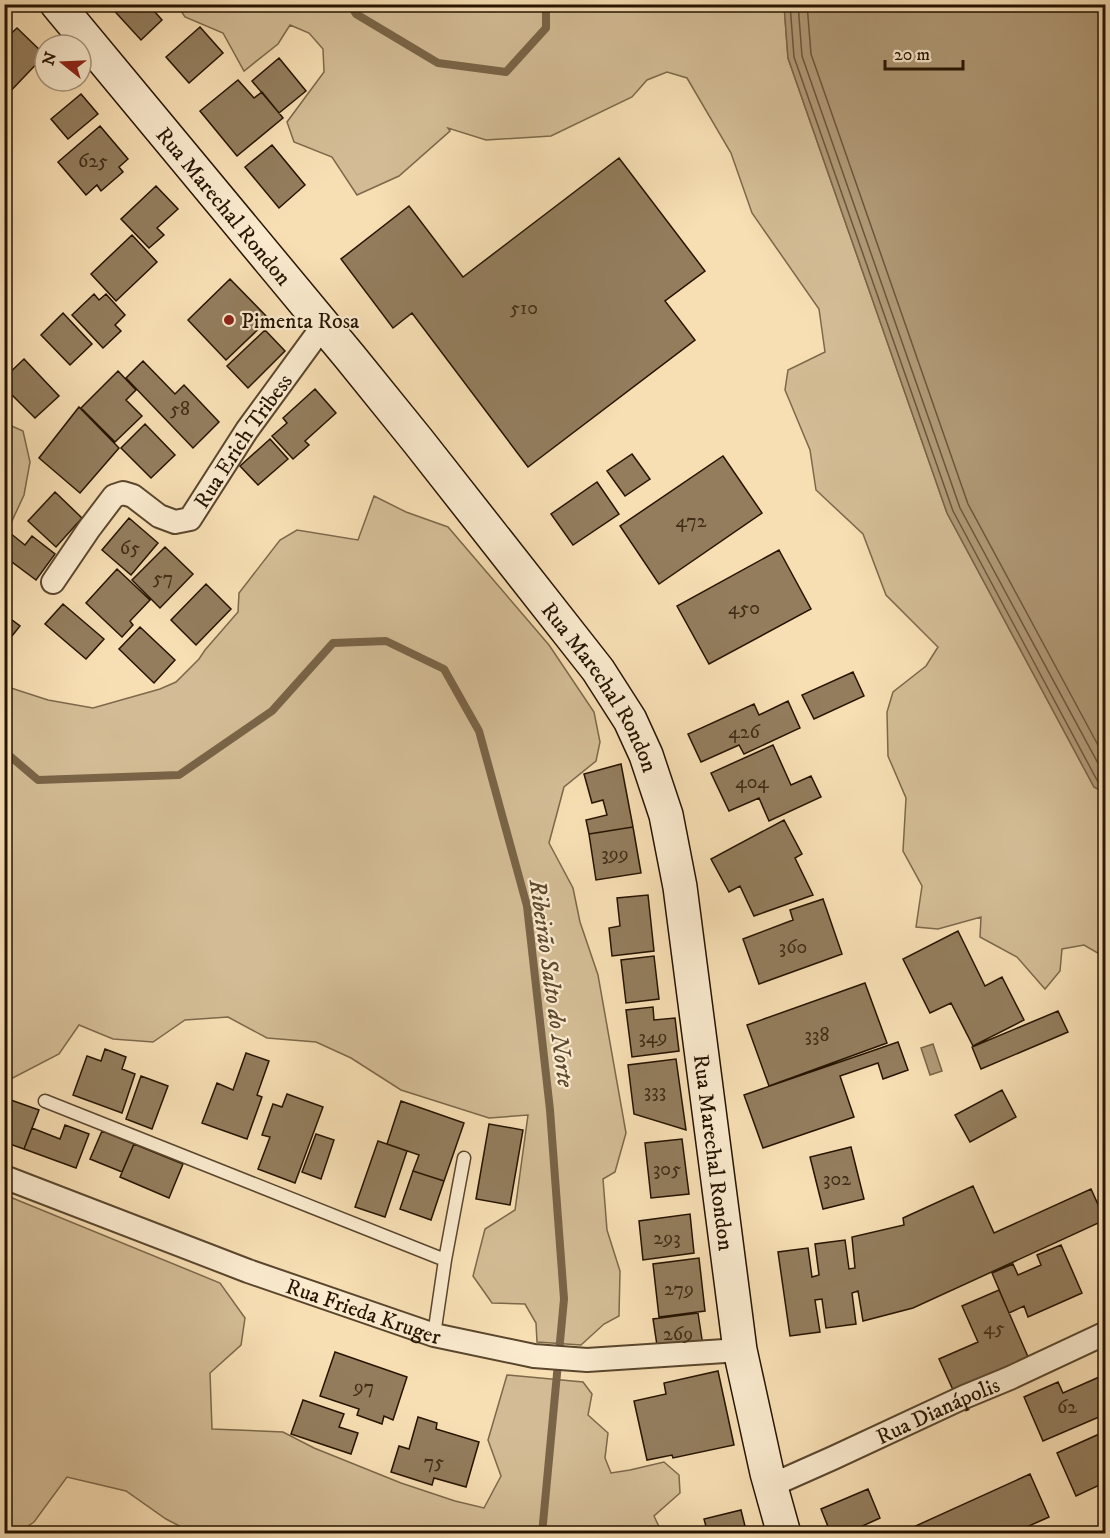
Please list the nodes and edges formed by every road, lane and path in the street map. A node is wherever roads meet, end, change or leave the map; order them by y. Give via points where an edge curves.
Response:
1 (57, 4) edge
2 (323, 326) junction
3 (53, 582) dead end
4 (45, 1101) dead end
5 (465, 1158) dead end
6 (4, 1177) edge
7 (445, 1260) junction
8 (1106, 1333) edge
9 (434, 1335) junction
10 (740, 1350) junction
11 (770, 1486) junction
12 (784, 1533) edge

1 - 2 main road, Rua Marechal Rondon
2 - 3 street, Rua Erich Tribess via 247,430 190,519 175,522 159,516 133,496 114,496
2 - 10 main road, Rua Marechal Rondon via 598,670 630,720 646,755 666,815 680,887
4 - 7 lane
5 - 7 lane
6 - 9 street, Rua Frieda Kruger via 248,1271
7 - 9 lane
8 - 11 street, Rua Dianápolis
9 - 10 street, Rua Frieda Kruger via 534,1356 587,1360
10 - 11 main road, Rua Marechal Rondon
11 - 12 main road, Rua Marechal Rondon

